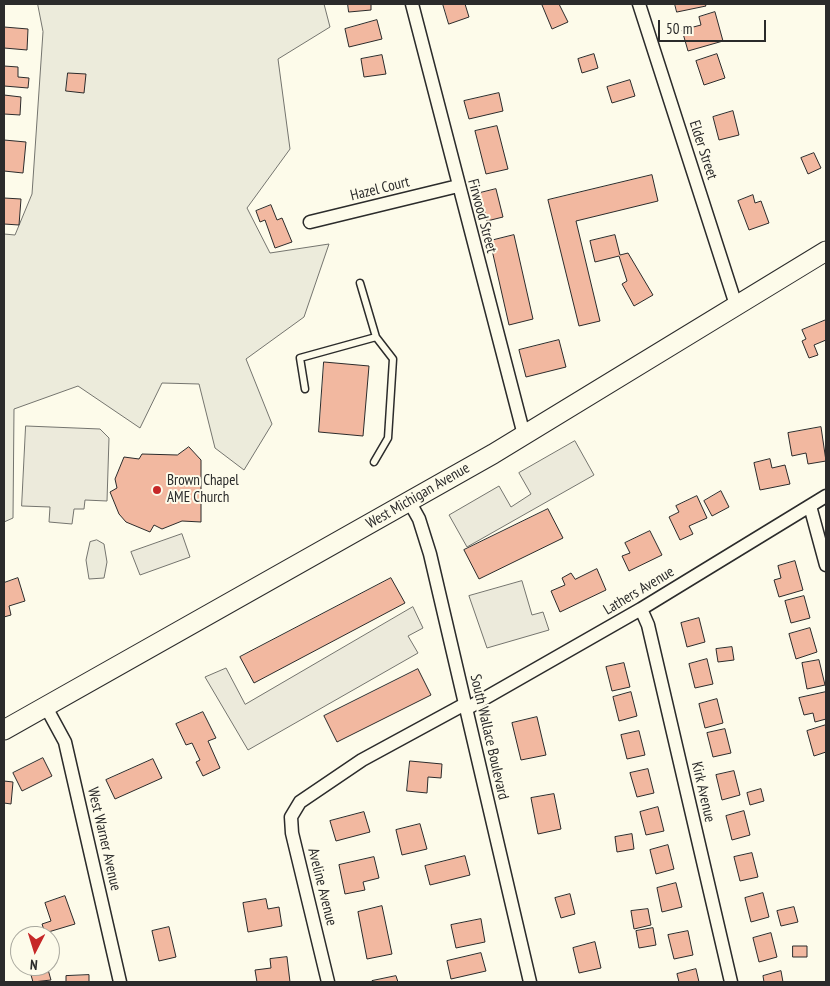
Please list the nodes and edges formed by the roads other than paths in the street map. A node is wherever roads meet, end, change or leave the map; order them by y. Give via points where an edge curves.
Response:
1 (412, 4) edge
2 (640, 4) edge
3 (458, 186) junction
4 (310, 222) dead end
5 (826, 251) edge
6 (360, 283) dead end
7 (736, 305) junction
8 (376, 337) junction
9 (305, 389) dead end
10 (524, 435) junction
11 (374, 462) dead end
12 (826, 496) edge
13 (409, 501) junction
14 (810, 506) junction
15 (826, 565) edge
16 (641, 610) junction
17 (46, 707) junction
18 (465, 707) junction
19 (4, 730) edge
20 (300, 802) joint
21 (120, 982) edge
22 (328, 982) edge
23 (530, 982) edge
24 (731, 982) edge

1 - 3 street, Firwood Street
2 - 7 street, Elder Street
3 - 4 street, Hazel Court
3 - 10 street, Firwood Street
5 - 7 main road, West Michigan Avenue
6 - 8 lane
7 - 10 main road, West Michigan Avenue
8 - 9 lane via 300,358
8 - 11 lane via 394,359 388,438
10 - 13 main road, West Michigan Avenue
12 - 14 street, Lathers Avenue
13 - 17 main road, West Michigan Avenue
13 - 18 street, South Wallace Boulevard via 419,519 430,554
14 - 15 street
14 - 16 street, Lathers Avenue
16 - 18 street, Lathers Avenue
16 - 24 street, Kirk Avenue via 648,625
17 - 19 main road, West Michigan Avenue
17 - 21 street, West Warner Avenue via 65,742
18 - 20 street, Lathers Avenue via 362,760
18 - 23 street, South Wallace Boulevard
20 - 22 street, Aveline Avenue via 291,817 292,833

